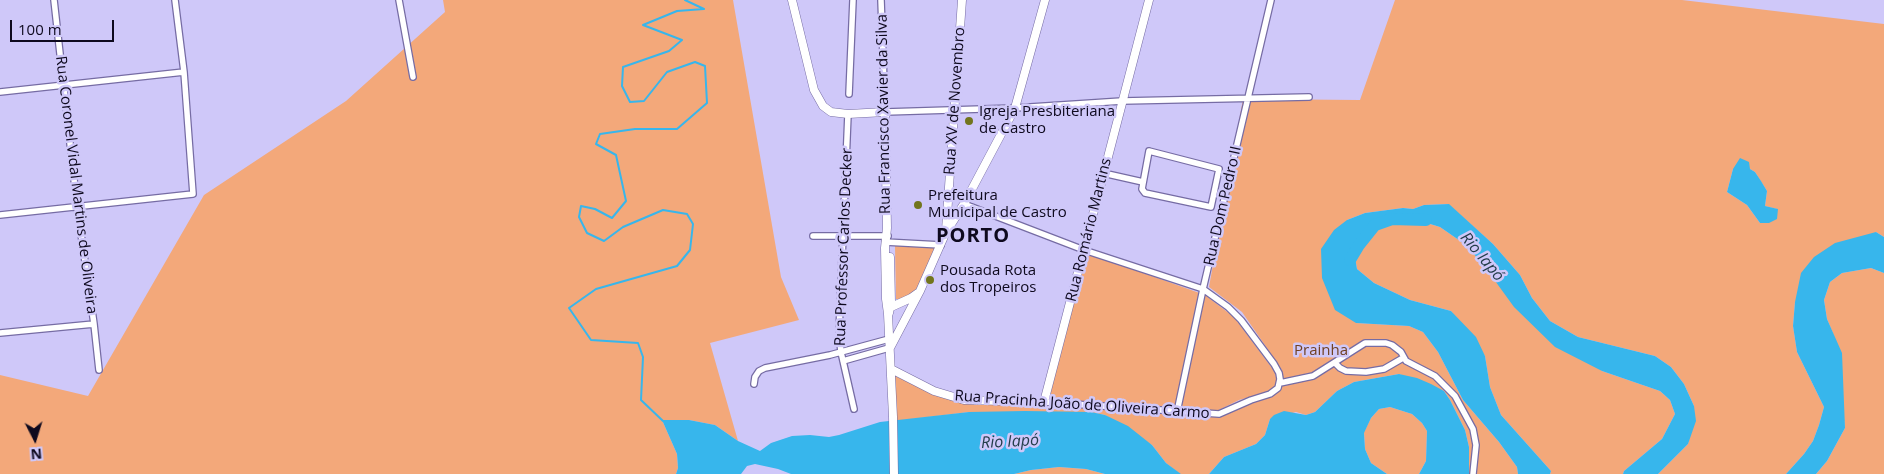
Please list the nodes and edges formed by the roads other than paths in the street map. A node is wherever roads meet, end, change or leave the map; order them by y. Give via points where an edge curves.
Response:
1 (54, 0) edge
2 (175, 0) edge
3 (399, 0) edge
4 (792, 0) edge
5 (853, 0) edge
6 (882, 0) edge
7 (962, 0) edge
8 (1045, 0) edge
9 (1149, 0) edge
10 (1271, 0) edge
11 (184, 72) junction
12 (413, 77) dead end
13 (64, 85) junction
14 (0, 92) edge
15 (849, 94) dead end
16 (1310, 97) dead end
17 (1248, 98) junction
18 (1122, 101) junction
19 (1015, 108) junction
20 (953, 110) junction
21 (885, 112) junction
22 (848, 114) junction
23 (1103, 173) junction
24 (1143, 182) junction
25 (964, 204) junction
26 (948, 205) junction
27 (77, 206) junction
28 (0, 214) edge
29 (947, 215) junction
30 (956, 217) junction
31 (946, 232) junction
32 (844, 235) junction
33 (813, 236) dead end
34 (888, 239) junction
35 (941, 245) junction
36 (1084, 250) junction
37 (1203, 289) junction
38 (920, 291) junction
39 (888, 312) junction
40 (903, 323) junction
41 (94, 324) junction
42 (0, 333) edge
43 (889, 339) junction
44 (889, 348) junction
45 (841, 352) junction
46 (1403, 358) junction
47 (843, 361) junction
48 (1335, 363) junction
49 (891, 369) junction
50 (99, 370) dead end
51 (754, 384) dead end
52 (1280, 384) junction
53 (1044, 402) junction
54 (854, 409) dead end
55 (1177, 412) junction
56 (894, 474) edge
57 (1473, 474) edge

1 - 13 street, Rua Coronel Vidal Martins de Oliveira
2 - 11 street
3 - 12 street
4 - 22 street via 814,90 823,106 831,112
5 - 15 street
6 - 21 street, Rua Francisco Xavier da Silva
7 - 20 street, Rua XV de Novembro
8 - 19 street
9 - 18 street, Rua Romário Martins
10 - 17 street, Rua Dom Pedro II
11 - 13 street
11 - 27 street via 193,194
13 - 14 street
13 - 27 street, Rua Coronel Vidal Martins de Oliveira
16 - 17 street
17 - 18 street
17 - 37 street, Rua Dom Pedro II
18 - 19 street
18 - 23 street, Rua Romário Martins
19 - 20 street
19 - 25 street
20 - 21 street
20 - 26 street, Rua XV de Novembro
21 - 22 street
21 - 34 street, Rua Francisco Xavier da Silva
22 - 32 street, Rua Professor Carlos Decker
23 - 24 street
23 - 36 street, Rua Romário Martins
24 - 24 street via 1149,151 1219,169 1211,207 1145,194
25 - 26 street
25 - 30 street
25 - 36 street
26 - 29 street, Rua XV de Novembro
27 - 28 street
27 - 41 street, Rua Coronel Vidal Martins de Oliveira
29 - 30 street
29 - 31 street, Rua XV de Novembro
30 - 31 street
31 - 35 street
32 - 33 street
32 - 34 street
32 - 45 street, Rua Professor Carlos Decker via 839,332
34 - 35 street
34 - 39 street, Rua Francisco Xavier da Silva
35 - 38 street
36 - 37 street
36 - 53 street, Rua Romário Martins
37 - 52 street via 1237,314 1280,373
37 - 55 street, Rua Dom Pedro II
38 - 39 street
38 - 40 street
39 - 40 street via 894,322
39 - 43 street, Rua Francisco Xavier da Silva
40 - 44 street
41 - 42 street
41 - 50 street, Rua Coronel Vidal Martins de Oliveira
43 - 44 street, Rua Francisco Xavier da Silva
43 - 45 street
44 - 47 street
44 - 49 street, Rua Francisco Xavier da Silva
45 - 47 street, Rua Professor Carlos Decker
45 - 51 street via 766,368 759,371
46 - 48 street via 1384,369 1366,372 1346,371
46 - 48 street via 1392,345 1373,342 1360,346
46 - 57 street via 1435,376 1455,396 1473,429 1476,445
47 - 54 street, Rua Professor Carlos Decker
48 - 52 street via 1314,376
49 - 53 street, Rua Pracinha João de Oliveira Carmo via 934,391 964,400
49 - 56 street, Rua Francisco Xavier da Silva
52 - 55 street, Rua Pracinha João de Oliveira Carmo via 1270,394 1218,414
53 - 55 street, Rua Pracinha João de Oliveira Carmo

